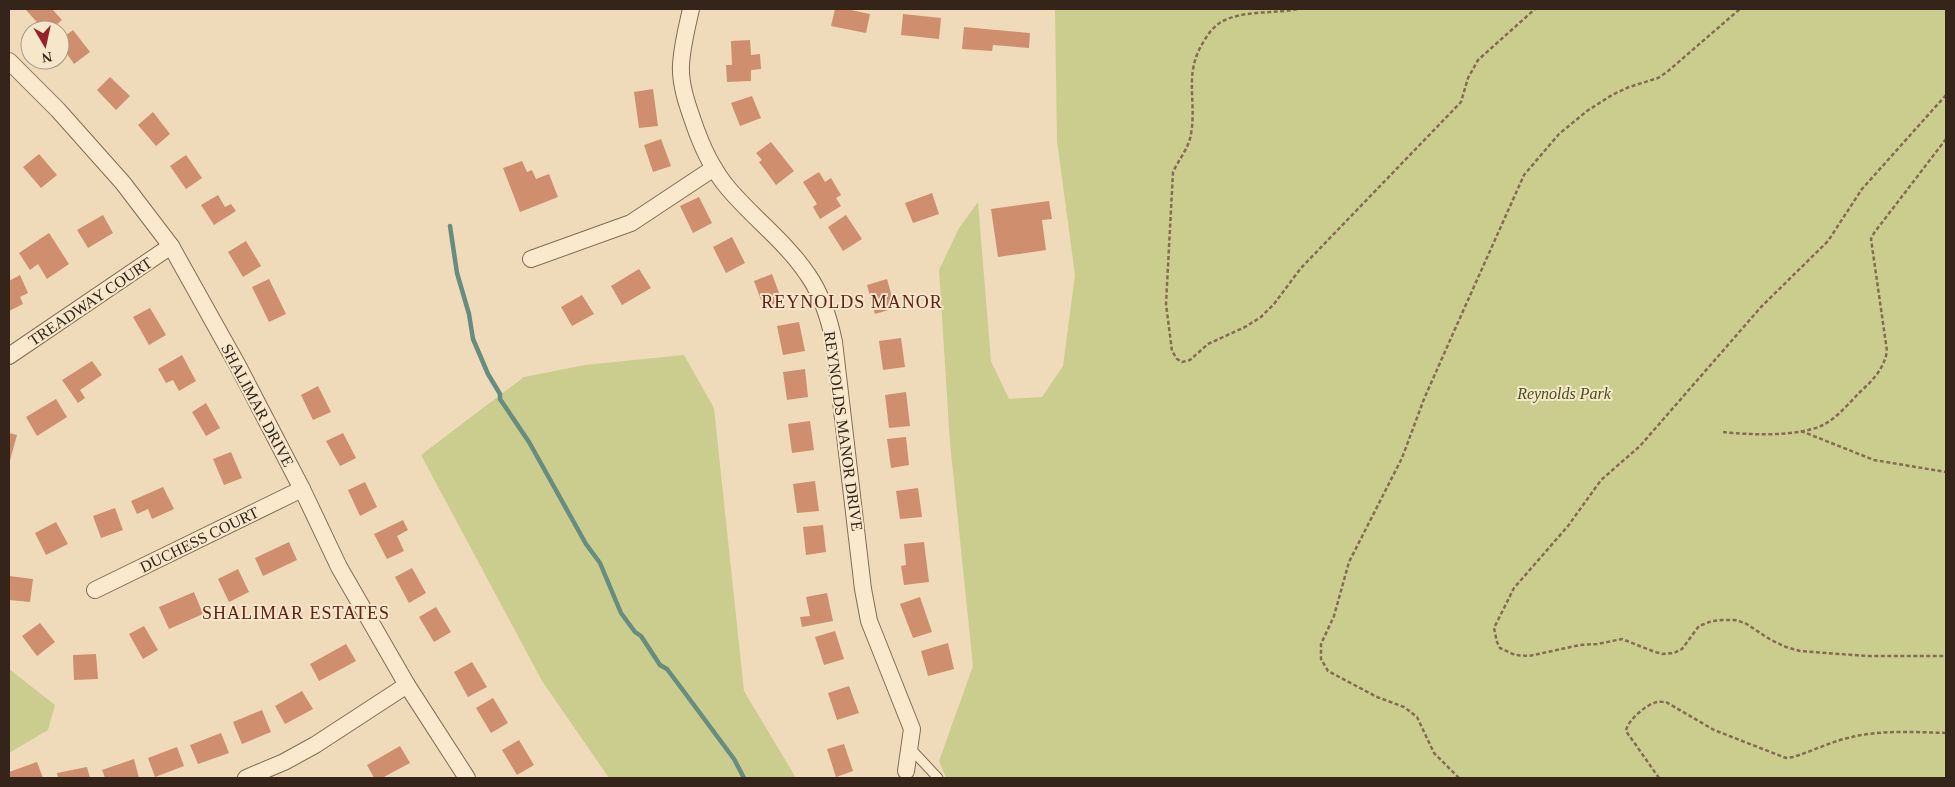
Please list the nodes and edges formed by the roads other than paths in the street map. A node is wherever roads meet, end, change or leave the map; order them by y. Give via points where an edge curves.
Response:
1 (691, 9) edge
2 (9, 61) edge
3 (714, 168) junction
4 (171, 246) junction
5 (531, 259) dead end
6 (9, 356) edge
7 (302, 489) junction
8 (96, 590) dead end
9 (407, 685) junction
10 (909, 748) junction
11 (906, 771) dead end
12 (246, 778) edge
13 (466, 778) edge
14 (938, 778) edge

1 - 3 street, REYNOLDS MANOR DRIVE via 682,57 683,87 701,144
2 - 4 street, SHALIMAR DRIVE via 123,183
3 - 5 street via 631,223
3 - 10 street, REYNOLDS MANOR DRIVE via 728,188 792,254 808,275 828,316 834,342 863,589 869,621 912,729
4 - 6 street, TREADWAY COURT
4 - 7 street, SHALIMAR DRIVE
7 - 8 street, DUCHESS COURT
7 - 9 street, SHALIMAR DRIVE via 339,567
9 - 12 street via 315,745
9 - 13 street, SHALIMAR DRIVE
10 - 11 street, REYNOLDS MANOR DRIVE
10 - 14 lane

